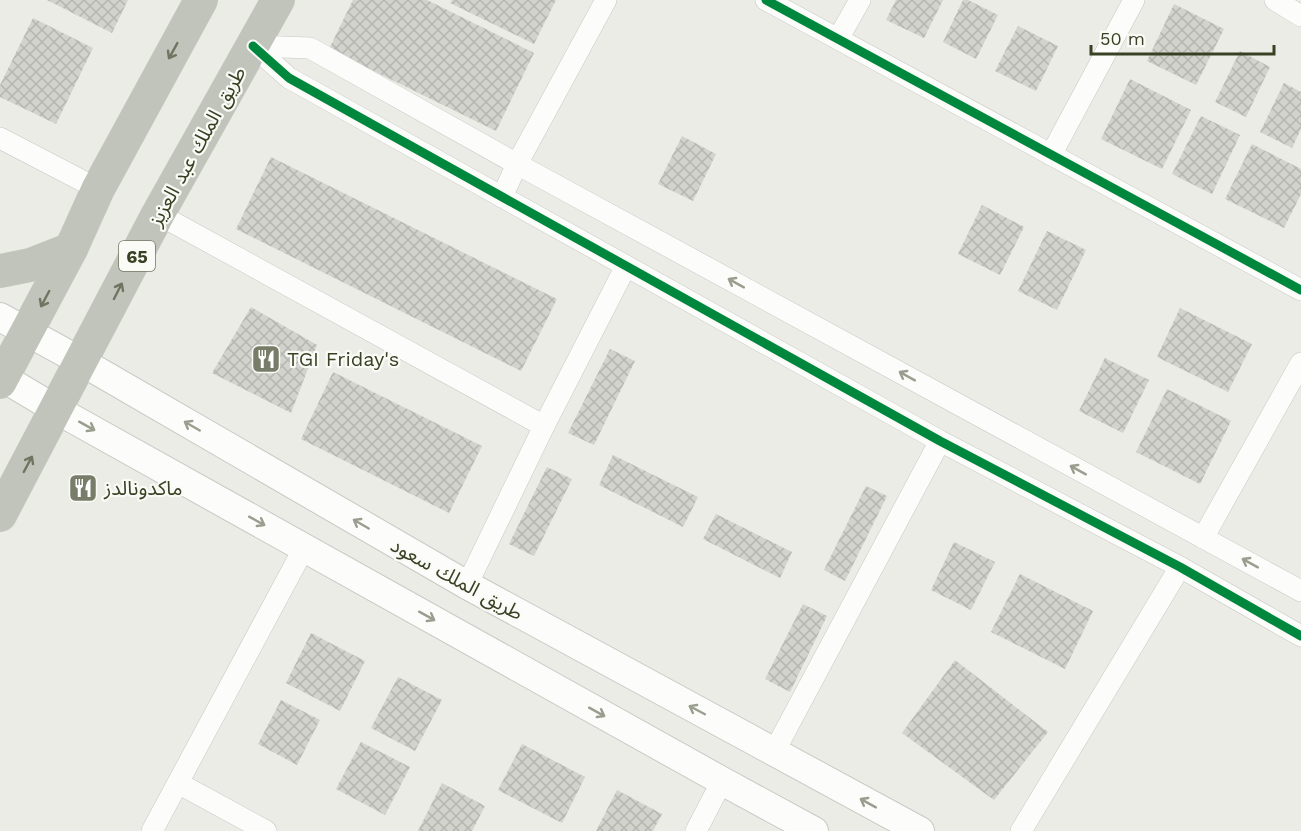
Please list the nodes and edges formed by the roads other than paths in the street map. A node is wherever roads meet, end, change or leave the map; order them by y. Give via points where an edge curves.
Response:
1 (201, 0) edge
2 (278, 0) edge
3 (606, 0) edge
4 (766, 0) edge
5 (860, 0) edge
6 (1134, 0) edge
7 (1275, 0) edge
8 (1301, 16) edge
9 (838, 39) junction
10 (253, 46) junction
11 (0, 138) edge
12 (1051, 155) junction
13 (517, 164) junction
14 (98, 189) junction
15 (502, 197) junction
16 (158, 214) junction
17 (71, 249) junction
18 (626, 266) junction
19 (0, 271) edge
20 (1301, 290) edge
21 (14, 324) edge
22 (82, 362) junction
23 (1301, 363) edge
24 (1, 378) edge
25 (57, 410) junction
26 (544, 426) junction
27 (940, 441) junction
28 (0, 515) edge
29 (1203, 538) junction
30 (304, 548) junction
31 (1180, 567) junction
32 (467, 585) junction
33 (1301, 591) edge
34 (1301, 636) edge
35 (774, 752) junction
36 (722, 782) junction
37 (178, 783) junction
38 (152, 831) edge
39 (266, 831) edge
40 (696, 831) edge
41 (814, 831) edge
42 (920, 831) edge
43 (1021, 831) edge

1 -> 14 highway
2 - 10 highway, طريق الملك عبد العزيز / 65
3 - 13 street
4 - 9 street
5 - 9 street
6 - 12 street
7 - 8 street
9 - 12 street
10 - 13 street via 310,48
10 - 15 street via 289,78
10 - 16 highway, طريق الملك عبد العزيز / 65
11 - 14 street
12 - 20 street
13 - 15 street
29 -> 13 street
14 - 17 highway
15 - 18 street
22 -> 16 highway, طريق الملك عبد العزيز / 65
16 - 26 street
17 - 19 highway via 30,265
17 -> 21 highway
18 - 26 street
18 - 27 street
21 - 22 main road, طريق الملك سعود
21 - 24 highway
22 - 25 highway, طريق الملك عبد العزيز / 65
32 -> 22 main road, طريق الملك سعود
23 - 29 street
24 - 25 main road
28 -> 25 highway, طريق الملك عبد العزيز / 65
25 -> 30 main road
26 - 32 street
27 - 31 street
27 - 35 street
33 -> 29 street
30 -> 36 main road
30 - 37 street
31 - 34 street
31 - 43 street
35 -> 32 main road, طريق الملك سعود
42 -> 35 main road, طريق الملك سعود
36 - 40 street
36 - 41 main road
37 - 38 street
37 - 39 street

